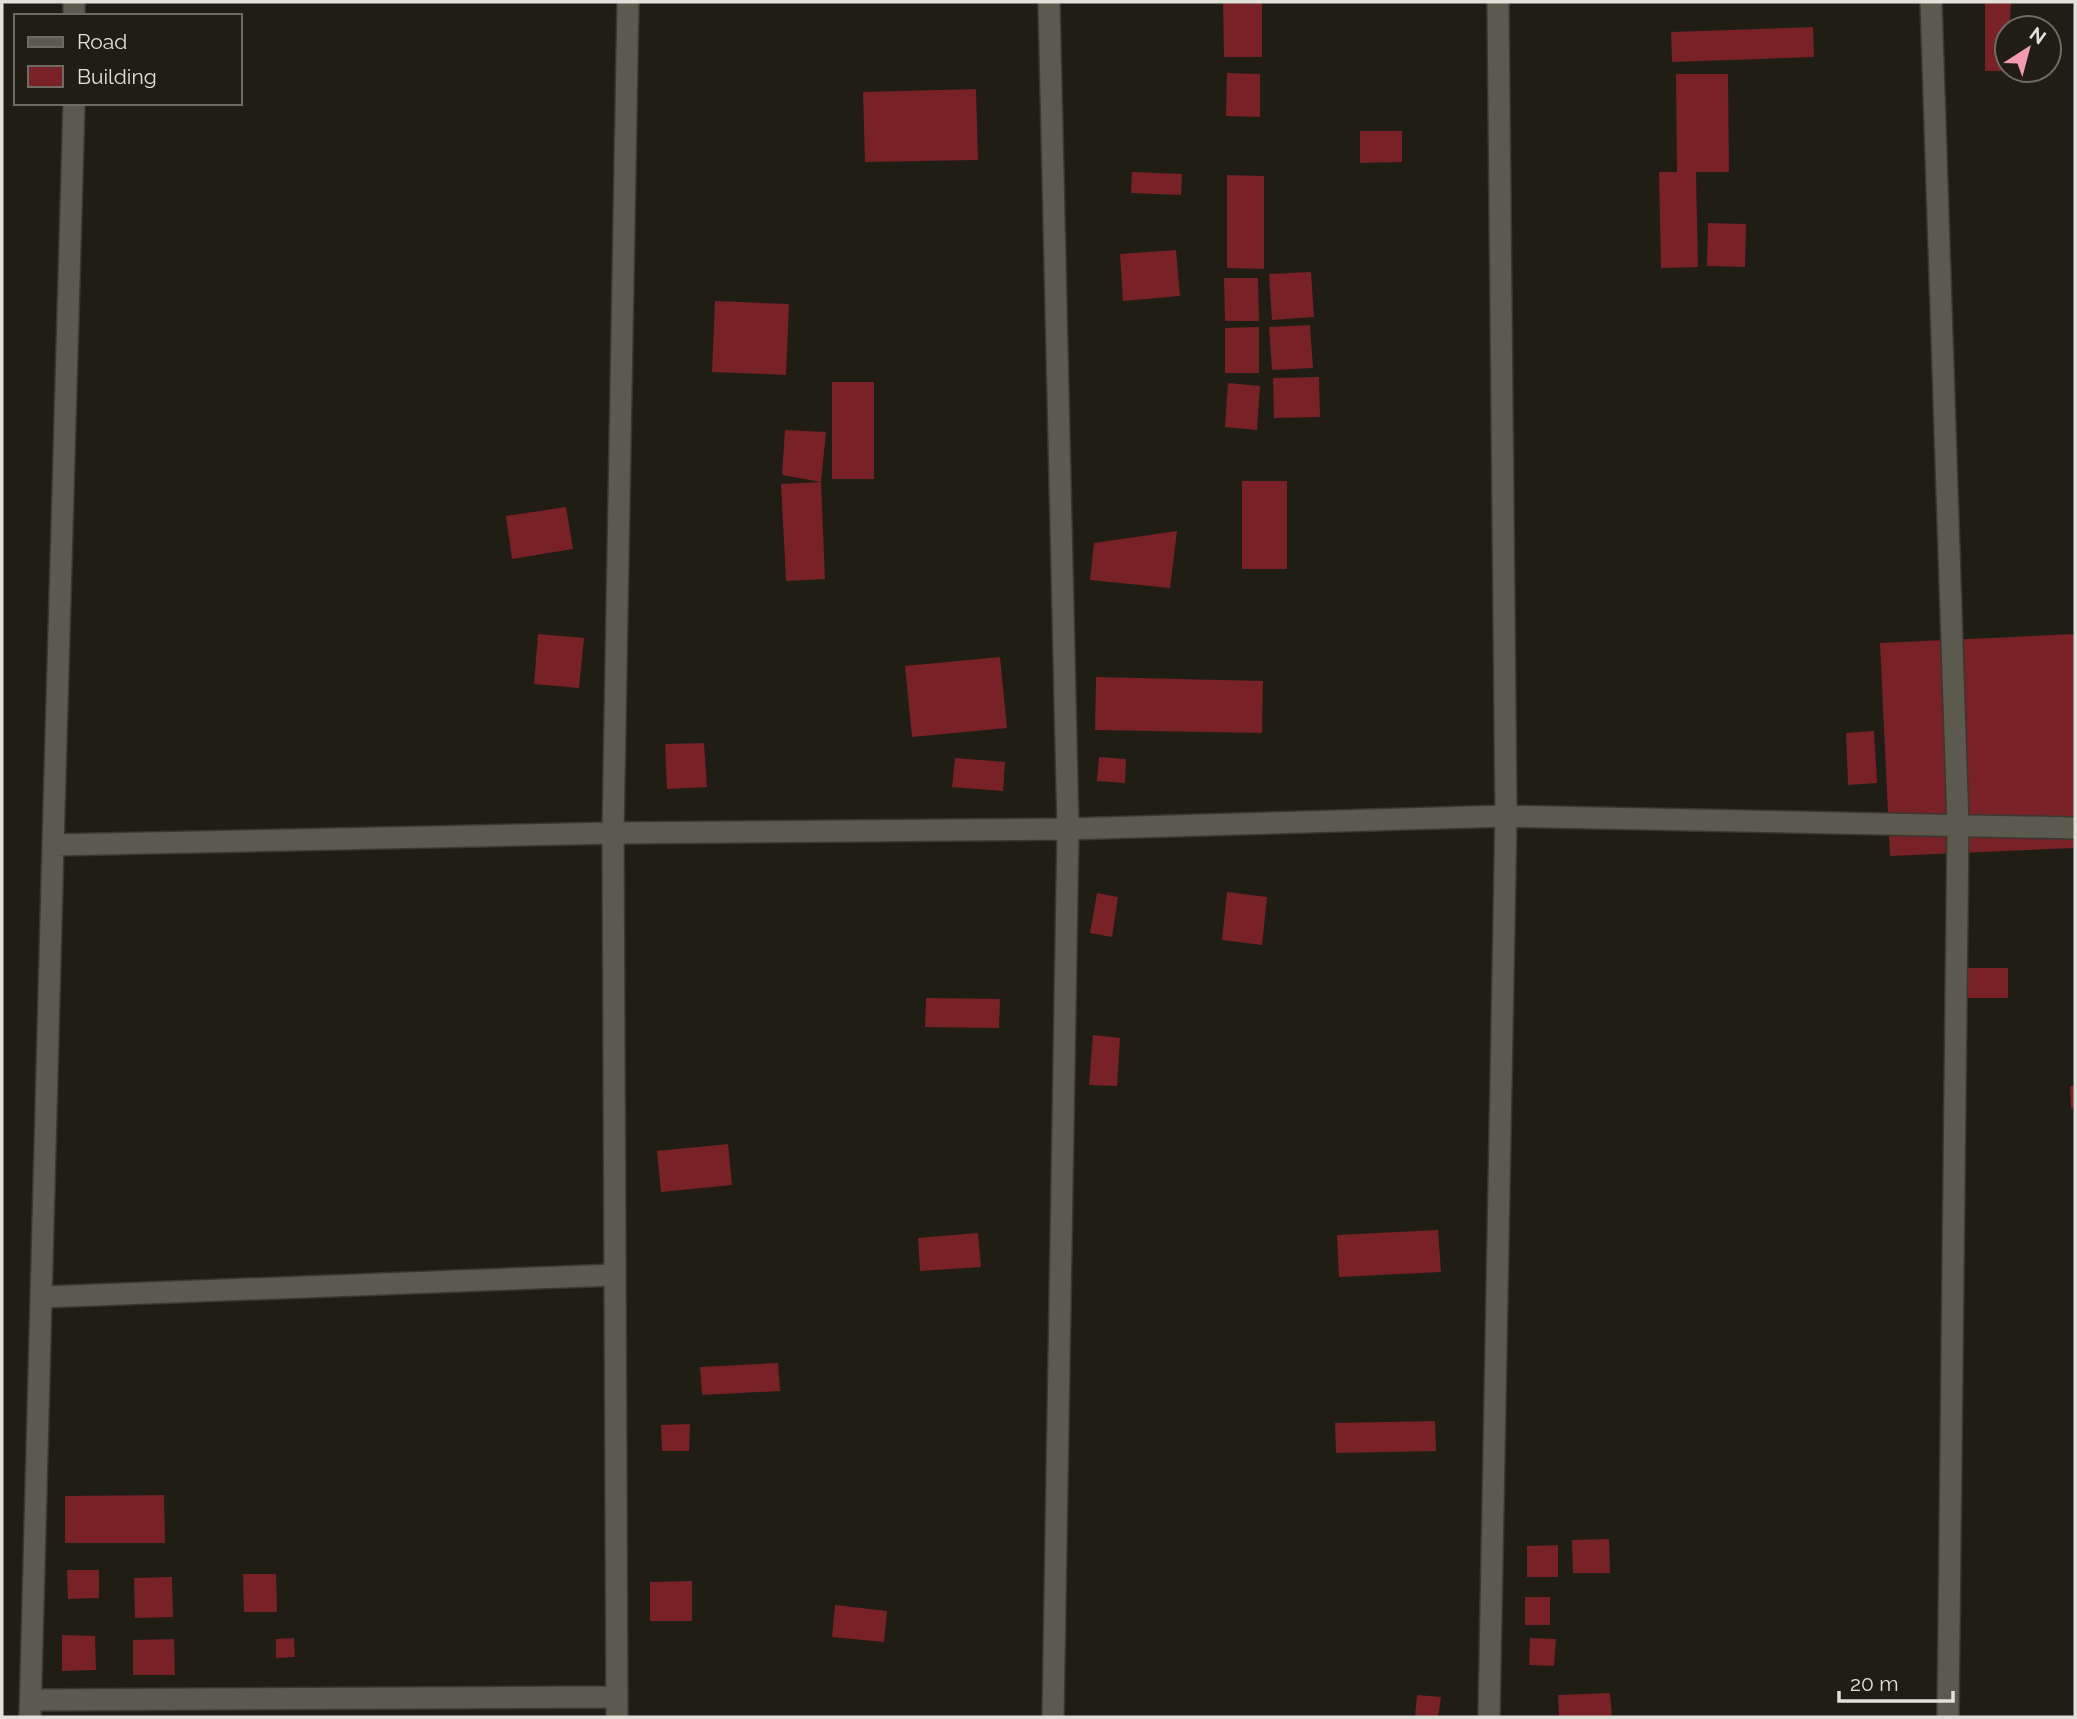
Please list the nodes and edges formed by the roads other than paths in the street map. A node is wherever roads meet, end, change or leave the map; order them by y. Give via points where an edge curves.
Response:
1 (628, 2) edge
2 (1049, 2) edge
3 (1498, 2) edge
4 (1931, 2) edge
5 (74, 105) edge
6 (1506, 816) junction
7 (1958, 825) junction
8 (2075, 828) edge
9 (1069, 829) junction
10 (613, 833) junction
11 (53, 845) junction
12 (615, 1275) junction
13 (43, 1297) junction
14 (617, 1707) edge
15 (32, 1709) edge
16 (1053, 1717) edge
17 (1489, 1717) edge
18 (1948, 1717) edge

1 - 10 street
2 - 9 street
3 - 6 street
4 - 7 street
5 - 11 street
6 - 7 street
6 - 9 street
6 - 17 street
7 - 8 street
7 - 18 street
9 - 10 street
9 - 16 street
10 - 11 street
10 - 12 street
11 - 13 street
12 - 13 street
12 - 14 street
13 - 15 street
14 - 15 street

